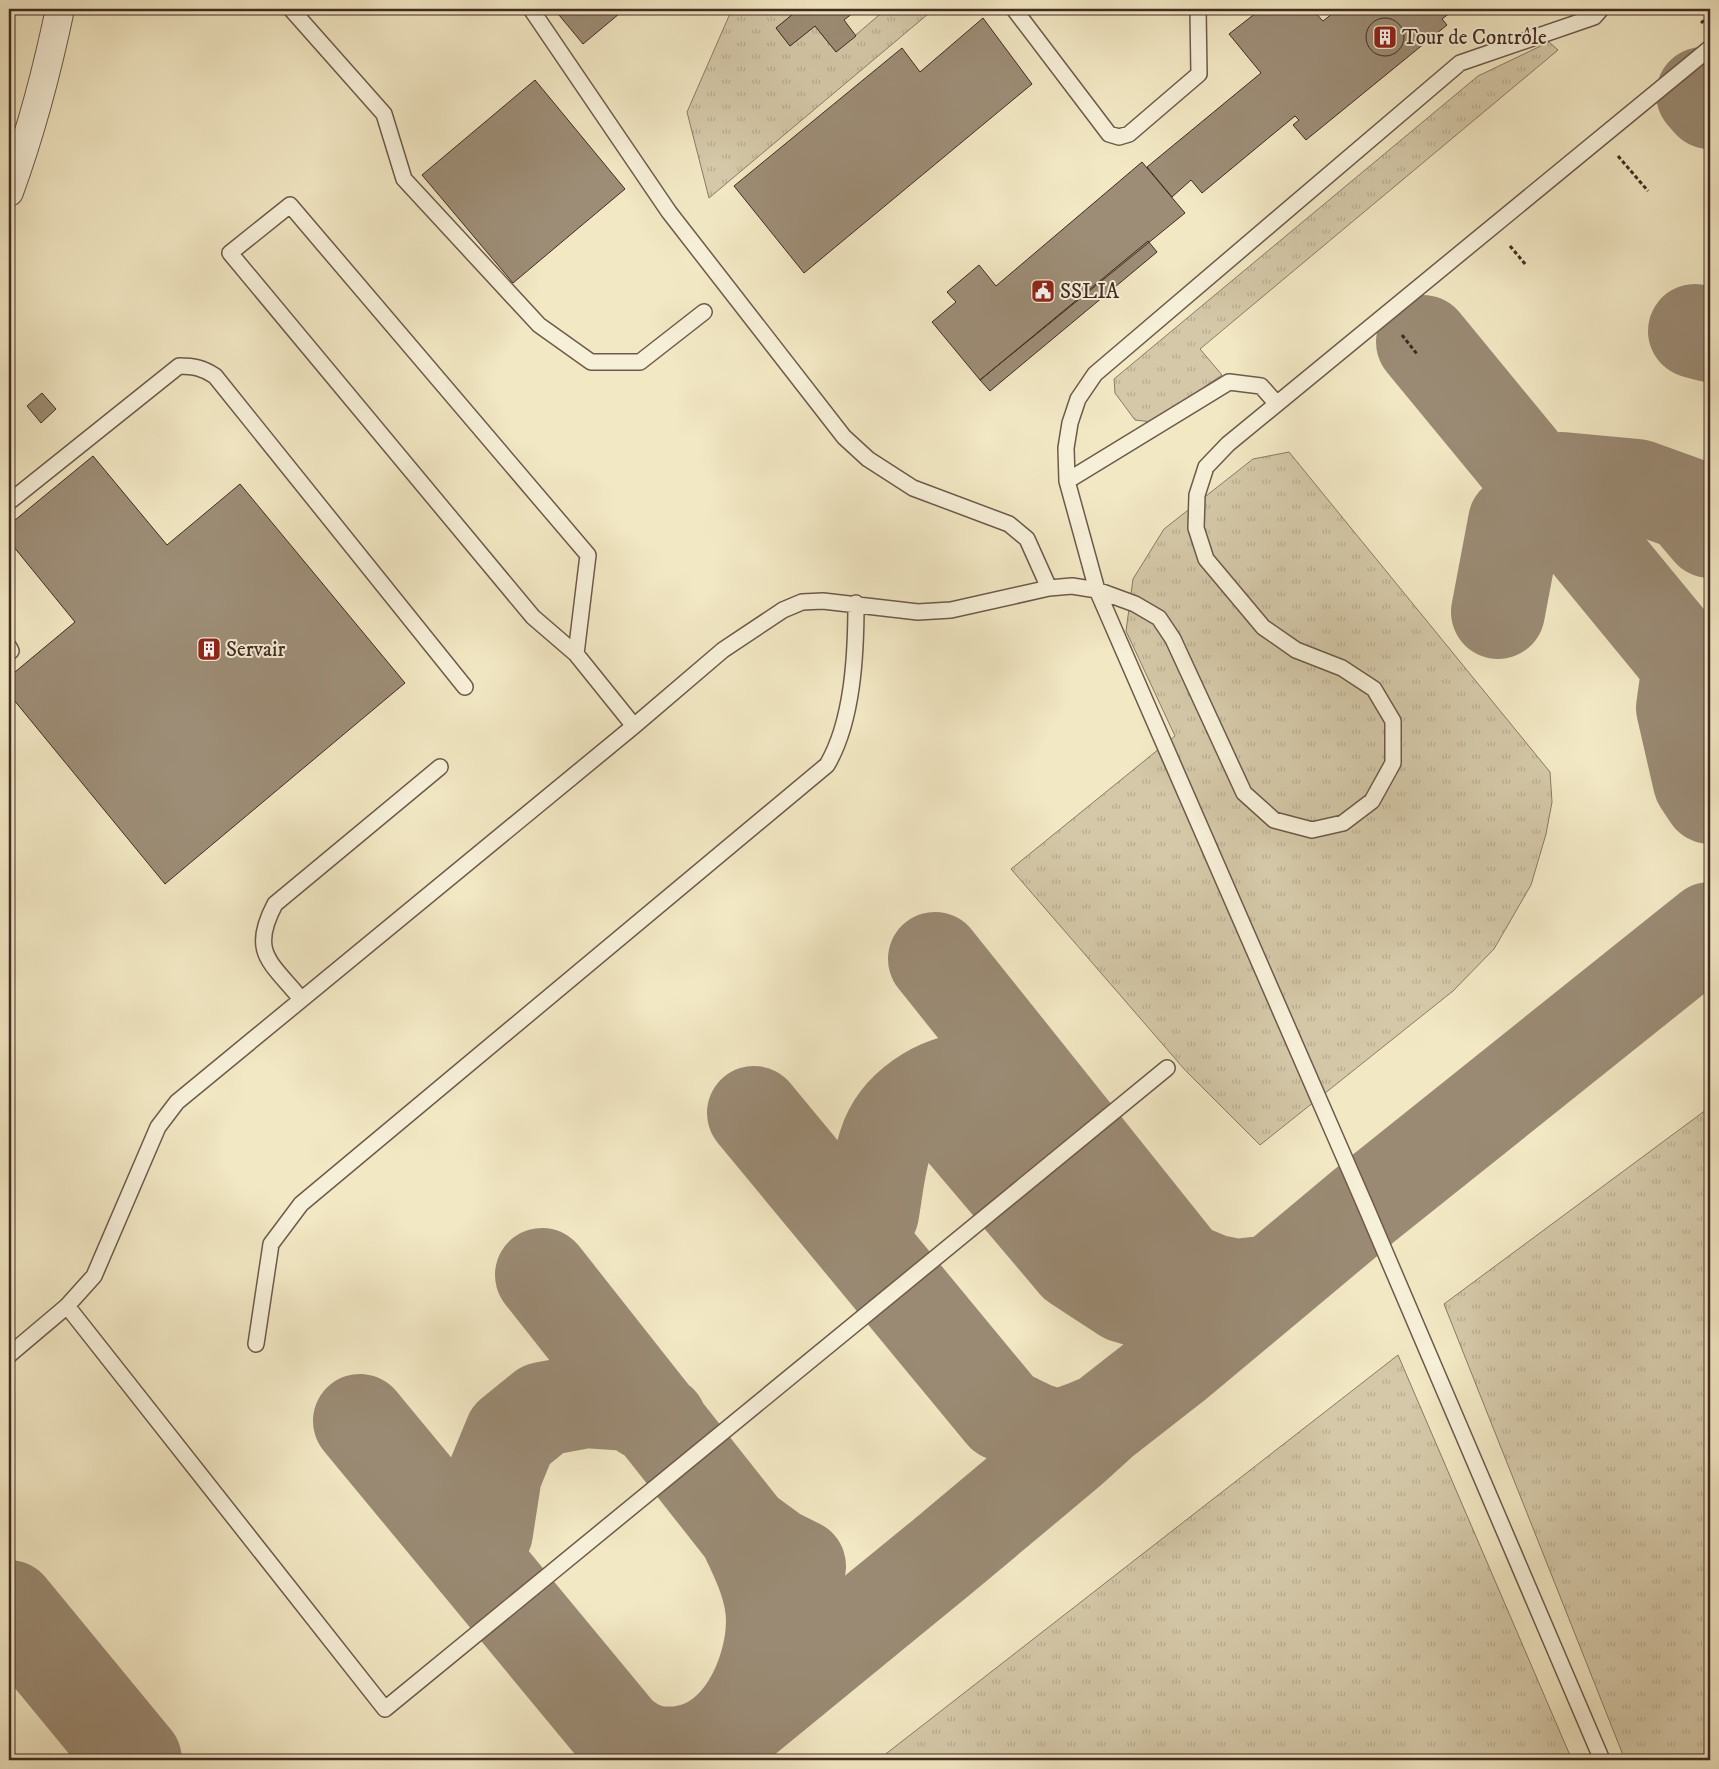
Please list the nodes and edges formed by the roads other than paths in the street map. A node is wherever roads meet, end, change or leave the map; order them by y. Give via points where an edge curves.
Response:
1 (60, 9) edge
2 (291, 9) edge
3 (531, 9) edge
4 (1014, 9) edge
5 (1198, 9) edge
6 (1601, 9) edge
7 (1710, 48) edge
8 (9, 192) edge
9 (704, 312) dead end
10 (1277, 404) junction
11 (1067, 481) junction
12 (9, 502) edge
13 (1049, 588) junction
14 (1097, 590) junction
15 (856, 603) junction
16 (576, 654) junction
17 (464, 688) dead end
18 (634, 726) junction
19 (440, 767) dead end
20 (301, 999) junction
21 (1167, 1068) dead end
22 (68, 1306) junction
23 (256, 1344) dead end
24 (9, 1355) edge
25 (1602, 1760) edge

1 - 8 street via 50,58
2 - 9 lane via 384,114 404,180 539,325 591,362 640,362
3 - 13 lane via 689,240 844,437 868,459 913,488 1009,524 1026,539
4 - 5 lane via 1109,134 1119,137 1129,134 1199,74
6 - 11 lane via 1594,17 1460,63 1095,374 1078,399 1070,423 1066,448
7 - 10 lane
10 - 11 lane via 1261,386 1229,382
10 - 14 lane via 1228,444 1206,467 1196,495 1196,528 1206,559 1263,627 1296,650 1342,668 1374,689 1393,721 1393,763 1372,801 1344,823 1312,830 1274,820 1244,793 1173,639 1159,618 1135,604
11 - 14 lane
12 - 17 lane via 179,366 205,369 215,376
13 - 14 lane via 1072,586
13 - 15 lane via 943,610 918,612
14 - 25 lane
15 - 18 lane via 802,602 782,610 722,650
15 - 23 lane via 856,632 845,724 827,765 300,1204 271,1244
16 - 16 lane via 588,555 290,205 230,253 533,617
16 - 18 lane
18 - 20 lane
19 - 20 lane via 275,904 265,923 262,939 265,955
20 - 22 lane via 176,1102 158,1127 94,1276
21 - 22 lane via 385,1709
22 - 24 lane

